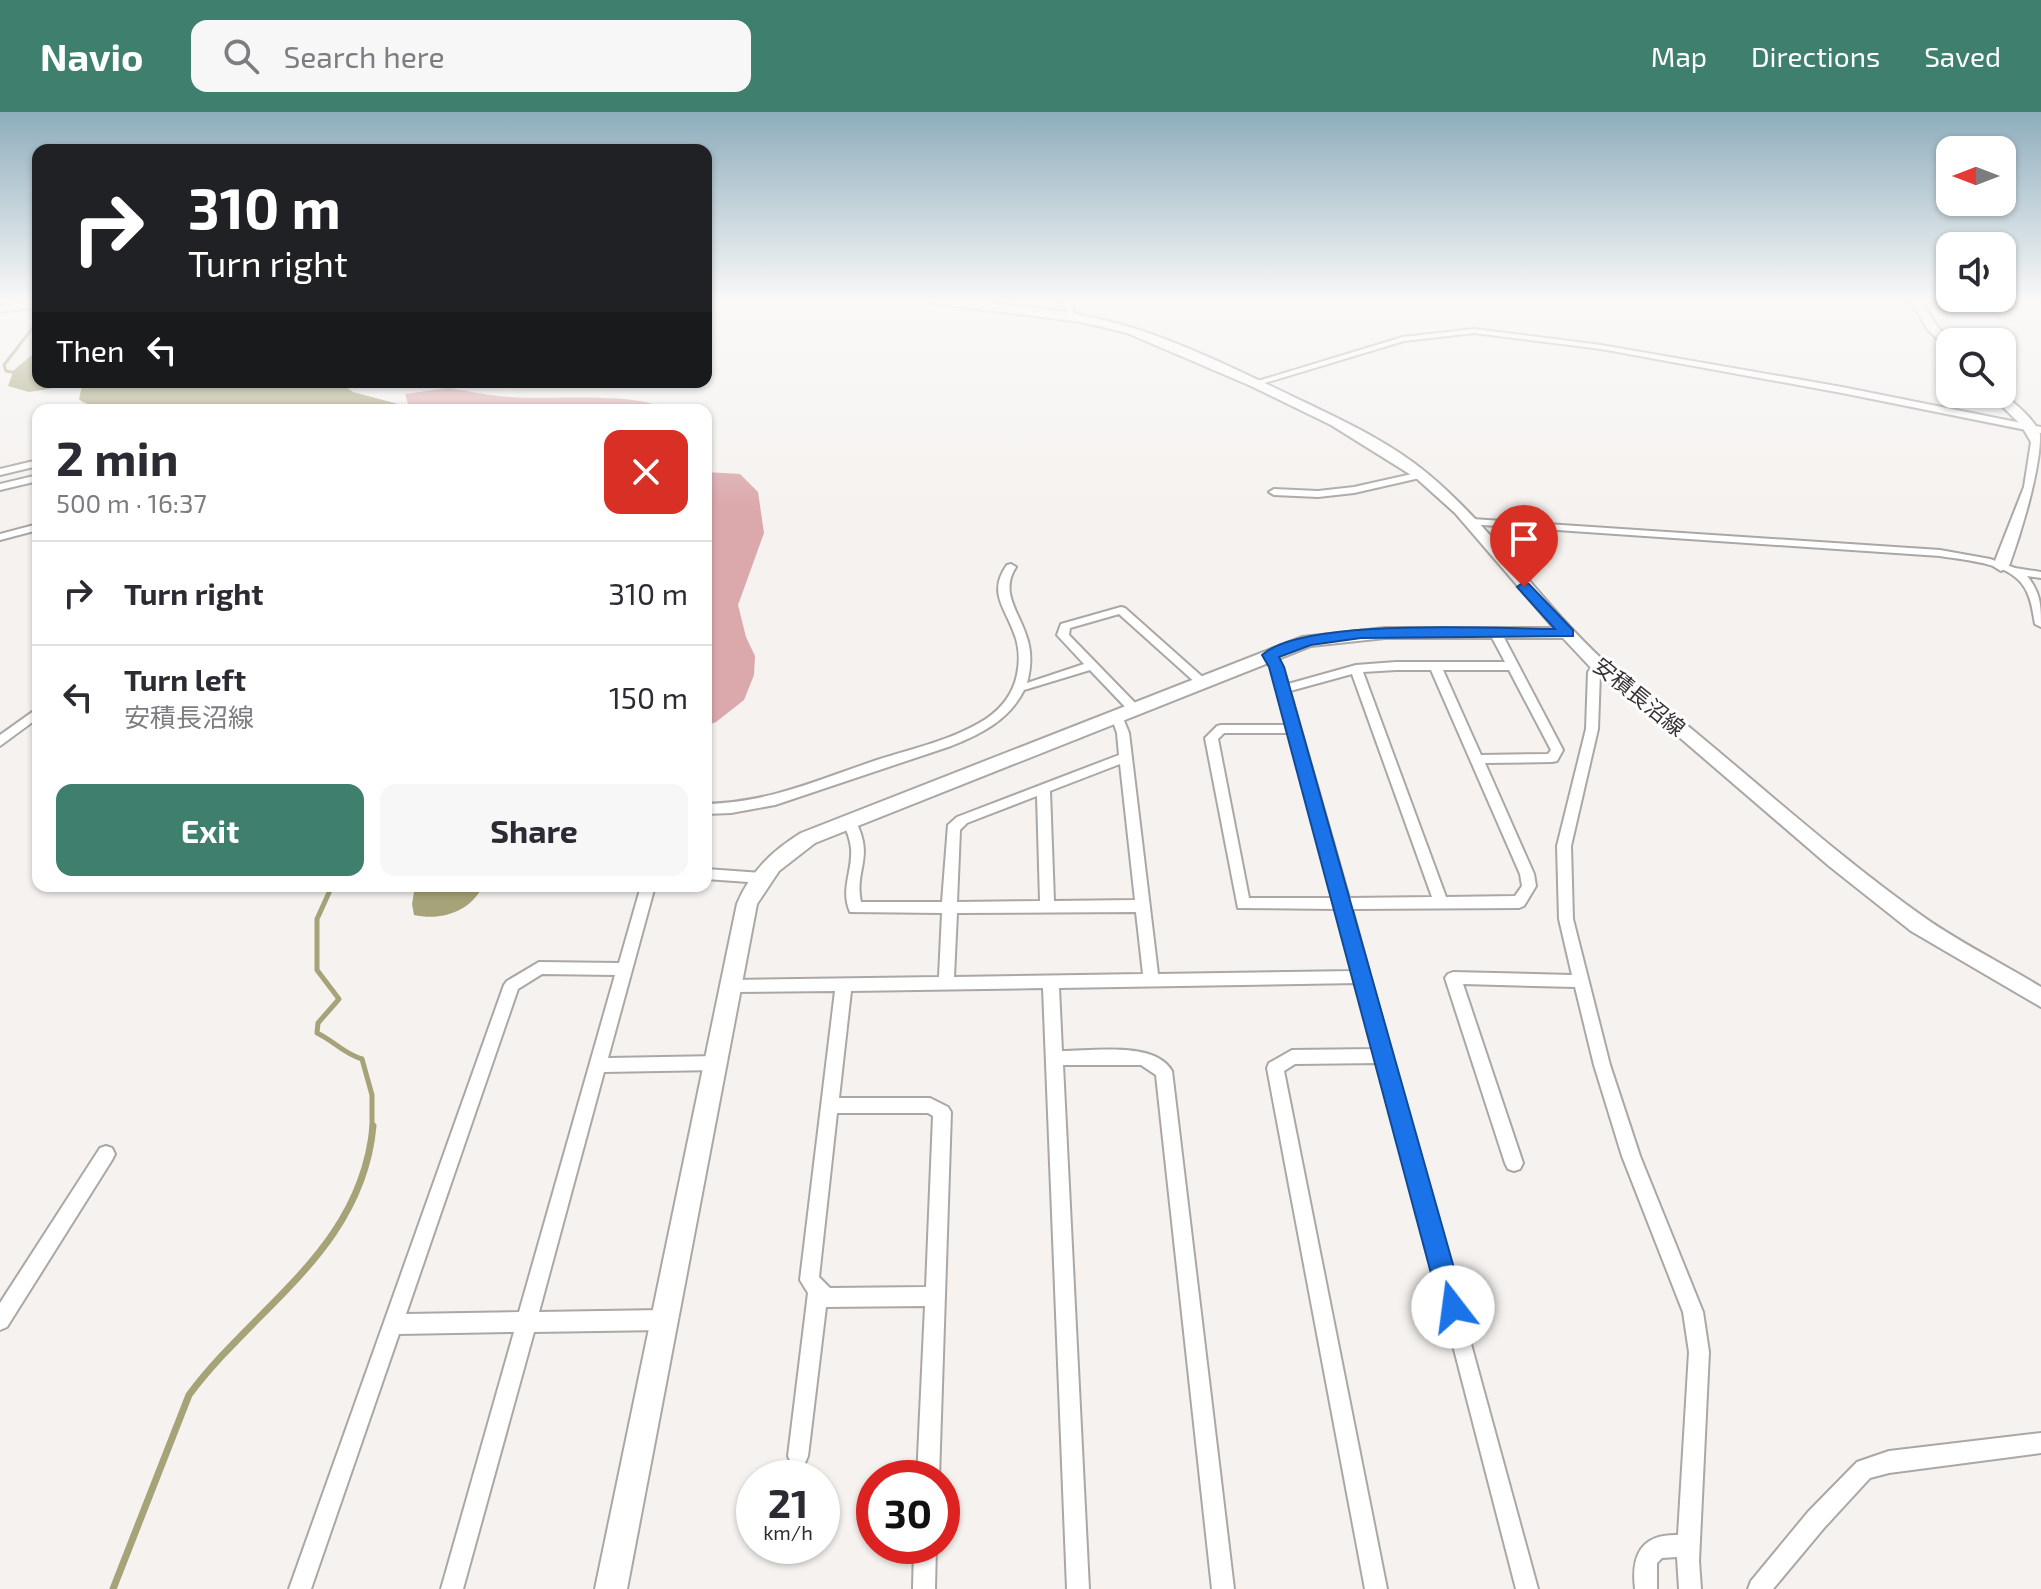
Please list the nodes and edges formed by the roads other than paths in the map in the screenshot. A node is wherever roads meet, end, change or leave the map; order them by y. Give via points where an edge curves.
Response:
1 (1221, 369) edge
2 (1302, 369) edge
3 (1724, 369) edge
4 (1255, 383) junction
5 (2012, 408) edge
6 (2036, 430) edge
7 (32, 464) edge
8 (0, 472) edge
9 (1421, 475) junction
10 (32, 479) edge
11 (0, 487) edge
12 (1274, 492) dead end
13 (1472, 522) junction
14 (32, 529) edge
15 (0, 537) edge
16 (1011, 567) dead end
17 (2007, 569) junction
18 (2041, 575) edge
19 (2041, 624) edge
20 (1495, 632) junction
21 (1568, 633) junction
22 (1270, 655) junction
23 (1091, 666) junction
24 (1435, 666) junction
25 (1513, 666) junction
26 (1599, 666) junction
27 (1356, 669) junction
28 (1201, 681) junction
29 (1020, 687) junction
30 (1283, 689) junction
31 (1126, 712) junction
32 (32, 717) edge
33 (1294, 729) junction
34 (0, 742) edge
35 (1126, 757) junction
36 (1477, 759) junction
37 (1043, 788) junction
38 (712, 809) edge
39 (850, 823) junction
40 (712, 874) edge
41 (762, 878) junction
42 (646, 892) edge
43 (1343, 903) junction
44 (1441, 903) junction
45 (1047, 906) junction
46 (1144, 906) junction
47 (950, 907) junction
48 (623, 969) junction
49 (1363, 977) junction
50 (1151, 980) junction
51 (1580, 981) junction
52 (1051, 982) junction
53 (946, 983) junction
54 (844, 984) junction
55 (732, 986) junction
56 (2041, 998) edge
57 (1386, 1056) junction
58 (1054, 1058) junction
59 (717, 1063) junction
60 (599, 1065) junction
61 (828, 1106) junction
62 (106, 1154) dead end
63 (1514, 1163) dead end
64 (818, 1290) junction
65 (935, 1296) junction
66 (0, 1320) edge
67 (663, 1320) junction
68 (527, 1321) junction
69 (393, 1324) junction
70 (2041, 1443) edge
71 (798, 1456) dead end
72 (929, 1460) edge
73 (1689, 1548) junction
74 (925, 1564) edge
75 (300, 1589) edge
76 (452, 1589) edge
77 (611, 1589) edge
78 (924, 1589) edge
79 (1078, 1589) edge
80 (1223, 1589) edge
81 (1376, 1589) edge
82 (1527, 1589) edge
83 (1646, 1589) edge
84 (1690, 1589) edge
85 (1759, 1589) edge

1 - 4 street, 安積長沼線
2 - 4 street
3 - 6 street
4 - 9 street, 安積長沼線 via 1336,422
5 - 6 street
6 - 17 street via 2040,447 2035,496 2016,526
7 - 8 street
9 - 12 street via 1354,490
9 - 13 street, 安積長沼線
10 - 11 street
13 - 17 street via 1910,549
13 - 21 street, 安積長沼線
14 - 15 street
16 - 29 street via 1002,588 1024,648
17 - 18 street
17 - 19 street via 2029,584
20 - 21 street
20 - 22 street via 1328,637
20 - 25 street
21 - 26 street, 安積長沼線
22 - 28 street
22 - 30 street
23 - 28 street via 1063,635 1065,626 1121,610
23 - 29 street
23 - 31 street
24 - 25 street
24 - 27 street
24 - 36 street
25 - 36 street via 1556,754
26 - 51 street via 1594,672 1592,729 1564,846 1567,928
26 - 56 street, 安積長沼線 via 1883,898
27 - 30 street
27 - 44 street
28 - 31 street
29 - 38 street via 1005,710 965,735 815,790 755,805
30 - 33 street
31 - 35 street
31 - 39 street
32 - 34 street
33 - 43 street
33 - 43 street via 1221,729 1211,738 1240,897 1243,904
35 - 37 street
35 - 46 street
36 - 44 street via 1529,886 1519,902
37 - 45 street
37 - 47 street via 953,828
39 - 41 street via 794,847
39 - 47 street via 860,844 851,899 855,908
40 - 41 street
41 - 55 street via 747,904
42 - 48 street
43 - 44 street
43 - 49 street
45 - 46 street
45 - 47 street
46 - 50 street
47 - 53 street
48 - 60 street
48 - 69 street via 539,968 512,985
49 - 50 street
49 - 57 street
50 - 52 street
51 - 63 street via 1453,978
51 - 73 street via 1631,1156 1695,1320 1699,1352
52 - 53 street
52 - 58 street
53 - 54 street
54 - 55 street
54 - 61 street
55 - 59 street
57 - 81 street via 1292,1057 1275,1068
57 - 82 street
58 - 79 street
58 - 80 street via 1144,1058 1164,1071
59 - 60 street
59 - 67 street
60 - 68 street
61 - 64 street via 809,1280
61 - 65 street via 930,1105 942,1112
62 - 66 street
64 - 65 street via 826,1298
64 - 71 street
65 - 72 street
67 - 68 street
67 - 77 street
68 - 69 street
68 - 76 street
69 - 75 street
70 - 85 street via 1864,1469
73 - 83 street via 1671,1544 1652,1551 1643,1564
73 - 84 street
74 - 78 street

